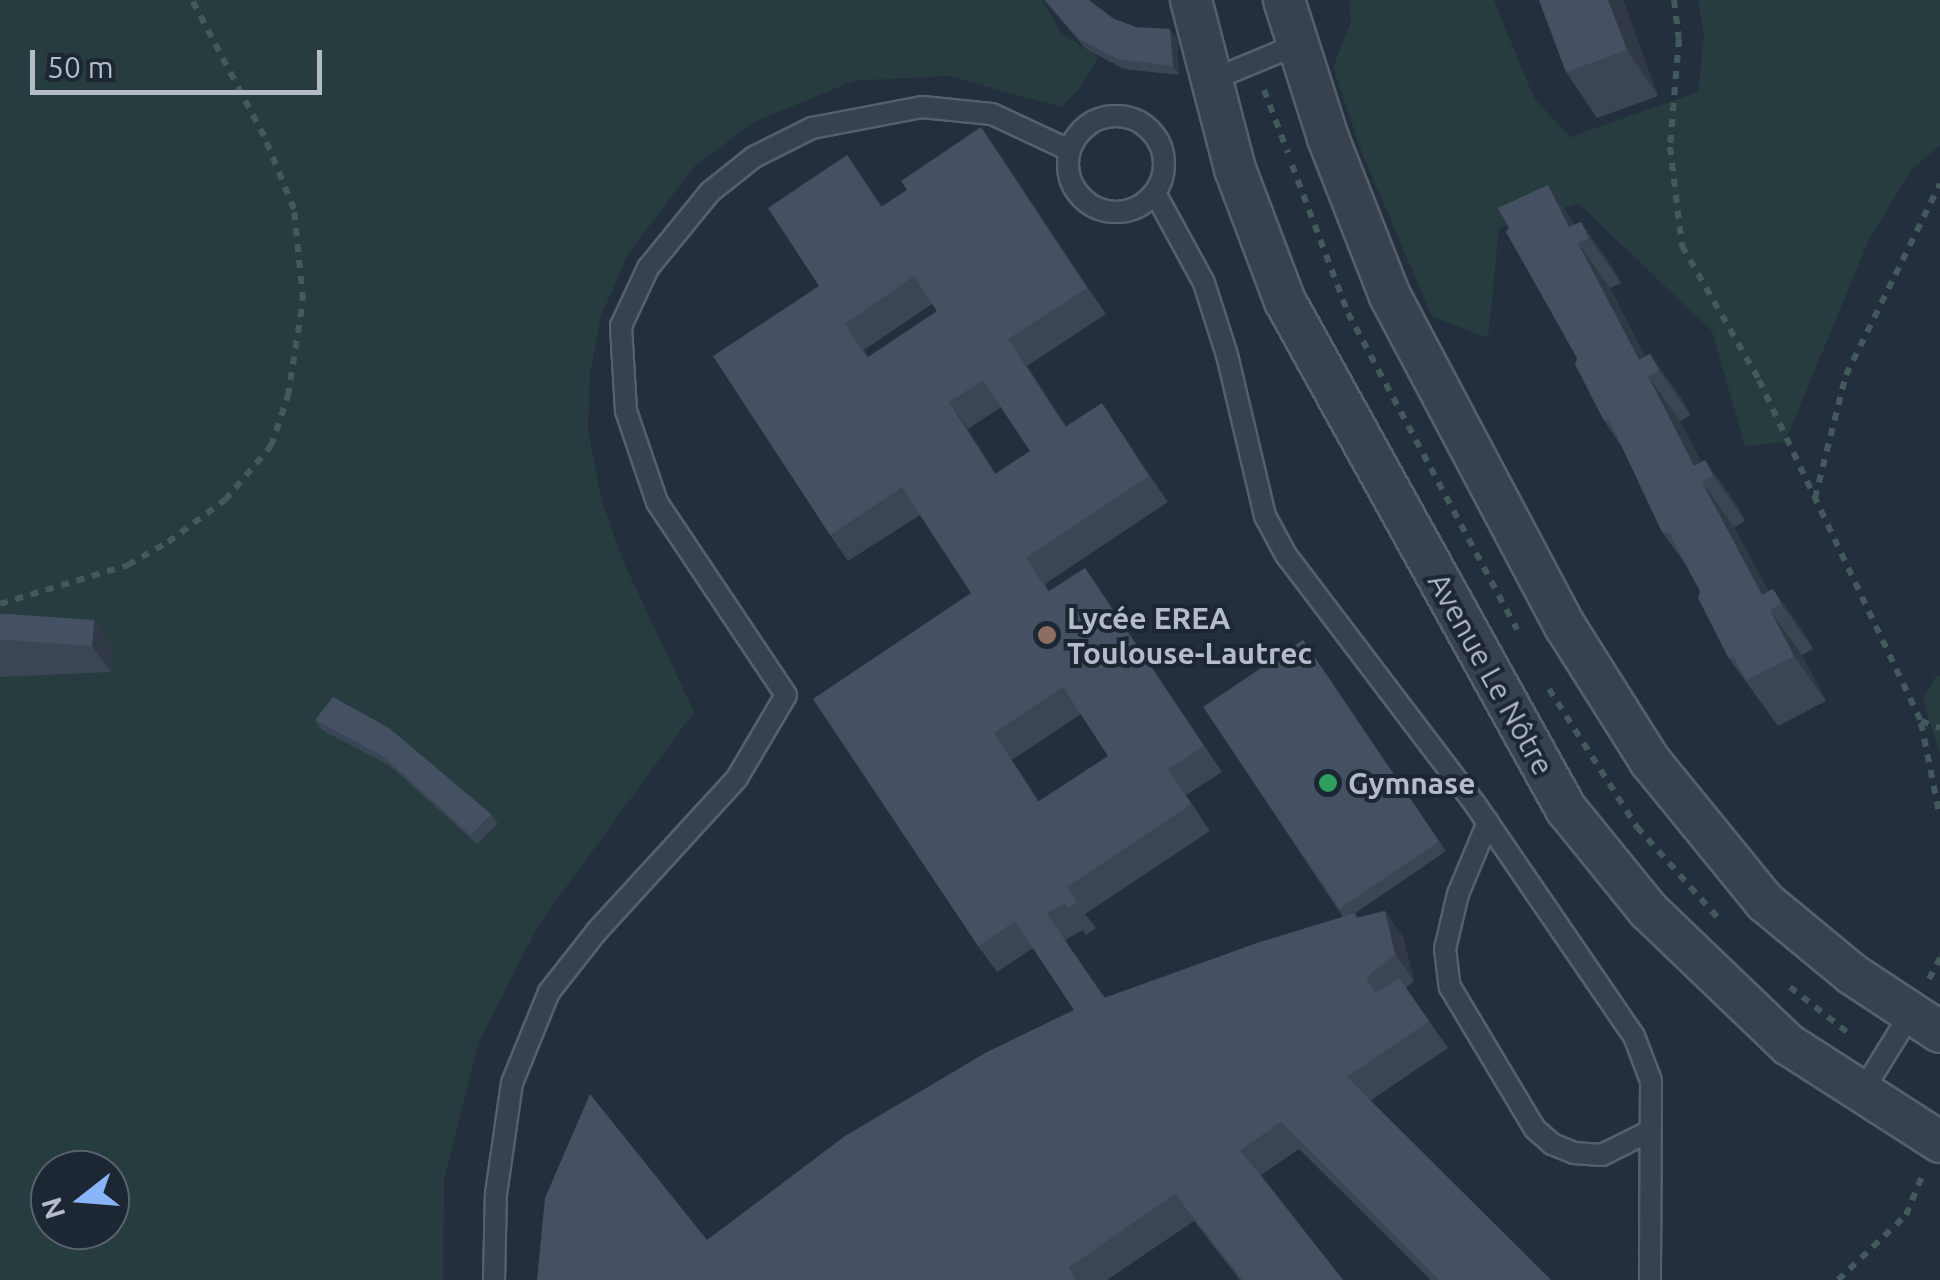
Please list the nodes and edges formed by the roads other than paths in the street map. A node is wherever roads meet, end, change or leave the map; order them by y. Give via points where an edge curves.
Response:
1 (1191, 0) edge
2 (1284, 0) edge
3 (1296, 45) junction
4 (1212, 80) junction
5 (1069, 150) junction
6 (1155, 192) junction
7 (1488, 822) junction
8 (1925, 1022) edge
9 (1862, 1092) junction
10 (1650, 1130) junction
11 (1935, 1154) edge
12 (494, 1280) edge
13 (1650, 1280) edge

1 - 4 street, Avenue Le Nôtre
2 - 3 street
3 - 4 lane
3 - 8 street via 1390,296 1565,626 1650,761 1765,902 1852,974
4 - 9 street, Avenue Le Nôtre via 1235,169 1285,301 1566,809 1676,937 1789,1045
5 - 6 lane via 1069,180 1101,211 1131,210
5 - 6 lane via 1076,134 1104,116 1137,120 1151,130 1164,161
5 - 12 lane via 992,114 922,108 812,128 754,157 710,192 648,268 621,326 626,411 658,502 786,695 737,778 549,992 512,1083 496,1194
6 - 7 lane via 1204,282 1265,516 1286,555
7 - 10 lane via 1634,1036 1652,1081
7 - 10 lane via 1458,894 1445,949 1450,987 1535,1129 1552,1144 1602,1155
8 - 9 lane
9 - 11 street, Avenue Le Nôtre
10 - 13 lane

